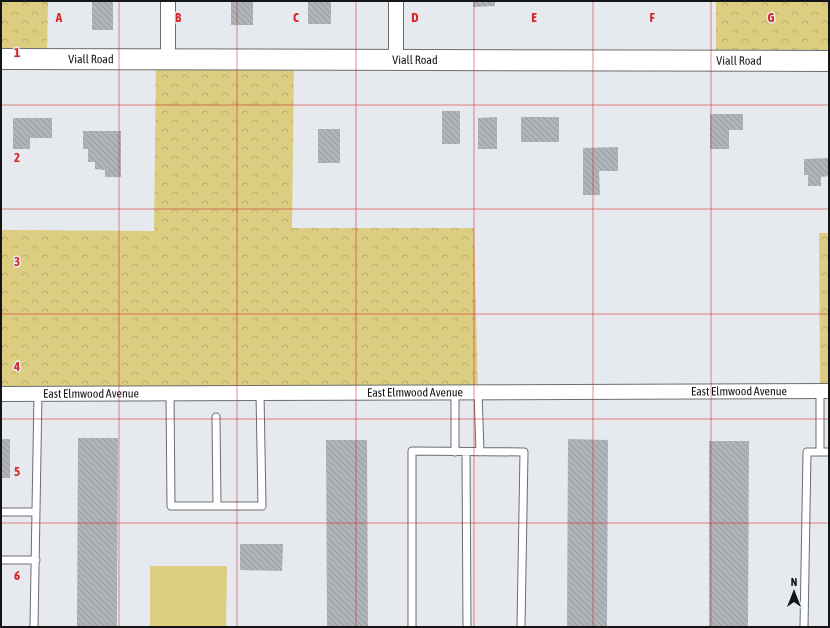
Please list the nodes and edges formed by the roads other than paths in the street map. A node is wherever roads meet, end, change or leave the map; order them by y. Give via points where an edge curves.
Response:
1 (168, 1) edge
2 (396, 1) edge
3 (1, 59) edge
4 (168, 60) junction
5 (396, 60) junction
6 (829, 61) edge
7 (824, 391) edge
8 (455, 392) junction
9 (478, 392) junction
10 (170, 393) junction
11 (260, 393) junction
12 (1, 394) edge
13 (38, 394) junction
14 (216, 417) dead end
15 (455, 452) junction
16 (466, 452) junction
17 (480, 452) junction
18 (820, 452) junction
19 (829, 452) edge
20 (217, 506) junction
21 (1, 512) edge
22 (36, 512) junction
23 (1, 560) edge
24 (36, 560) junction
25 (34, 627) edge
26 (412, 627) edge
27 (467, 627) edge
28 (521, 627) edge
29 (804, 627) edge

1 - 4 street
2 - 5 street
3 - 4 street, Viall Road
4 - 5 street, Viall Road
5 - 6 street, Viall Road
7 - 9 street, East Elmwood Avenue
7 - 18 lane
8 - 9 street, East Elmwood Avenue
8 - 11 street, East Elmwood Avenue
8 - 15 lane
9 - 17 lane
10 - 11 street, East Elmwood Avenue
10 - 13 street, East Elmwood Avenue
10 - 20 lane via 171,506
11 - 20 lane via 262,506
12 - 13 street, East Elmwood Avenue
13 - 22 lane
14 - 20 lane
15 - 16 lane
15 - 26 lane via 412,452
16 - 17 lane
16 - 27 lane
17 - 28 lane via 524,452
18 - 19 lane
18 - 29 lane via 807,452
21 - 22 lane
22 - 24 lane
23 - 24 lane
24 - 25 lane

